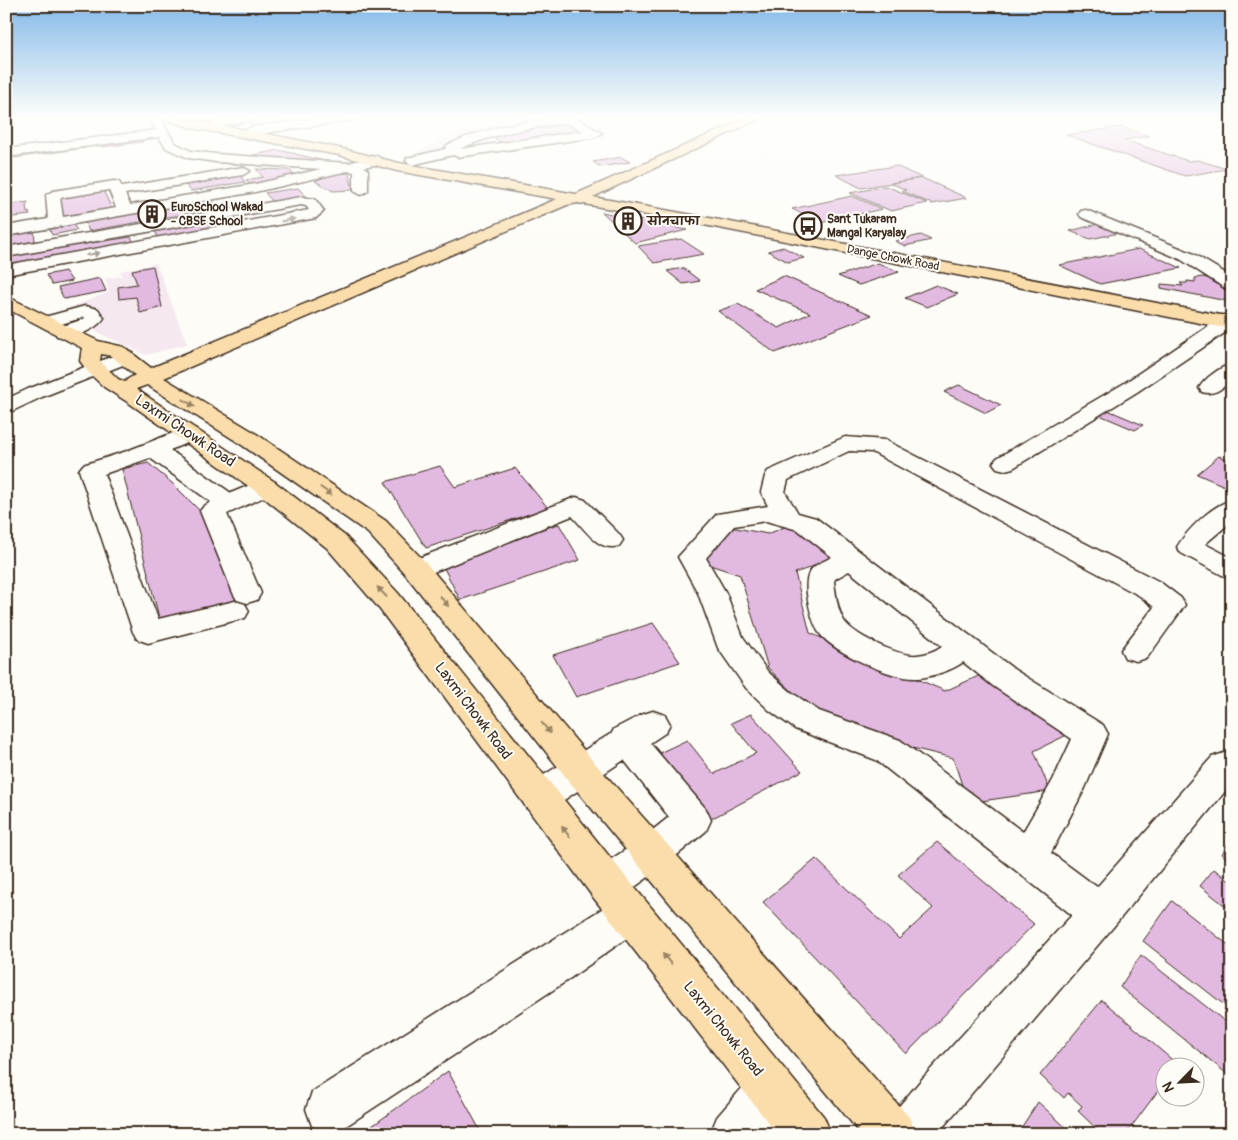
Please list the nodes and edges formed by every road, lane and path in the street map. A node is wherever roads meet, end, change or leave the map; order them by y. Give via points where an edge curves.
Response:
1 (242, 170) edge
2 (338, 170) edge
3 (360, 170) edge
4 (418, 170) edge
5 (457, 170) edge
6 (630, 170) edge
7 (630, 170) edge
8 (127, 190) dead end
9 (361, 191) dead end
10 (575, 194) junction
11 (125, 211) junction
12 (1086, 214) dead end
13 (56, 223) junction
14 (6, 231) edge
15 (6, 252) edge
16 (8, 267) edge
17 (1232, 285) edge
18 (6, 301) edge
19 (1231, 319) edge
20 (92, 346) junction
21 (1232, 370) edge
22 (124, 374) junction
23 (1209, 388) dead end
24 (6, 408) edge
25 (188, 434) junction
26 (154, 449) junction
27 (1005, 463) dead end
28 (266, 487) junction
29 (230, 504) junction
30 (1232, 508) edge
31 (787, 517) junction
32 (610, 540) dead end
33 (851, 559) junction
34 (416, 568) junction
35 (1232, 569) edge
36 (964, 647) junction
37 (1136, 650) dead end
38 (1224, 767) dead end
39 (581, 771) junction
40 (539, 797) junction
41 (652, 853) junction
42 (1029, 858) junction
43 (618, 899) junction
44 (1100, 913) junction
45 (771, 1089) junction
46 (328, 1109) dead end
47 (734, 1134) edge
48 (807, 1134) edge
49 (892, 1134) edge
50 (907, 1134) edge

1 - 8 street
2 - 11 street
3 - 9 street
4 - 10 main road, Dange Chowk Road
5 - 10 main road, Dange Chowk Road
6 - 10 main road
7 - 10 main road
10 - 19 main road, Dange Chowk Road via 942,263 1210,319
10 - 22 main road via 554,206 296,313
11 - 13 street
11 - 13 street via 114,185 53,195
12 - 17 street via 1186,256
13 - 14 street
16 -> 15 street via 247,227 311,215 317,210 310,202 301,201
18 - 20 main road
19 - 27 street via 1130,388
20 - 22 main road via 117,351
20 - 22 main road via 90,361
21 - 23 street
22 - 24 street via 35,393
22 - 25 main road, Laxmi Chowk Road
22 -> 34 main road, Laxmi Chowk Road via 244,436 376,527
25 - 26 street
25 - 28 main road, Laxmi Chowk Road
26 - 29 street
26 - 29 street via 91,470 148,632 241,602 213,511
28 - 29 street
40 -> 28 main road, Laxmi Chowk Road via 388,600 336,542
30 - 35 street via 1190,547
31 - 33 street via 807,524
31 - 37 street via 773,492 777,476 846,444 877,444 1132,579 1171,605
31 - 42 street via 767,513 726,520 692,557 712,593 729,640 757,680 807,720 888,750
32 - 34 street via 576,505
33 - 36 street
33 - 36 street via 824,573 820,582 823,606 831,627 850,643 888,661 916,667 944,660
34 -> 39 main road, Laxmi Chowk Road
36 - 42 street via 1004,678 1091,734 1068,788
38 - 44 street
39 - 40 street
39 - 41 main road, Laxmi Chowk Road
39 - 41 street via 640,732 693,820
43 -> 40 main road, Laxmi Chowk Road
41 - 43 street
41 - 49 main road, Laxmi Chowk Road
42 - 44 street
45 -> 43 main road, Laxmi Chowk Road
43 - 46 street via 547,969
44 - 50 street
45 - 47 street
45 - 48 main road, Laxmi Chowk Road

